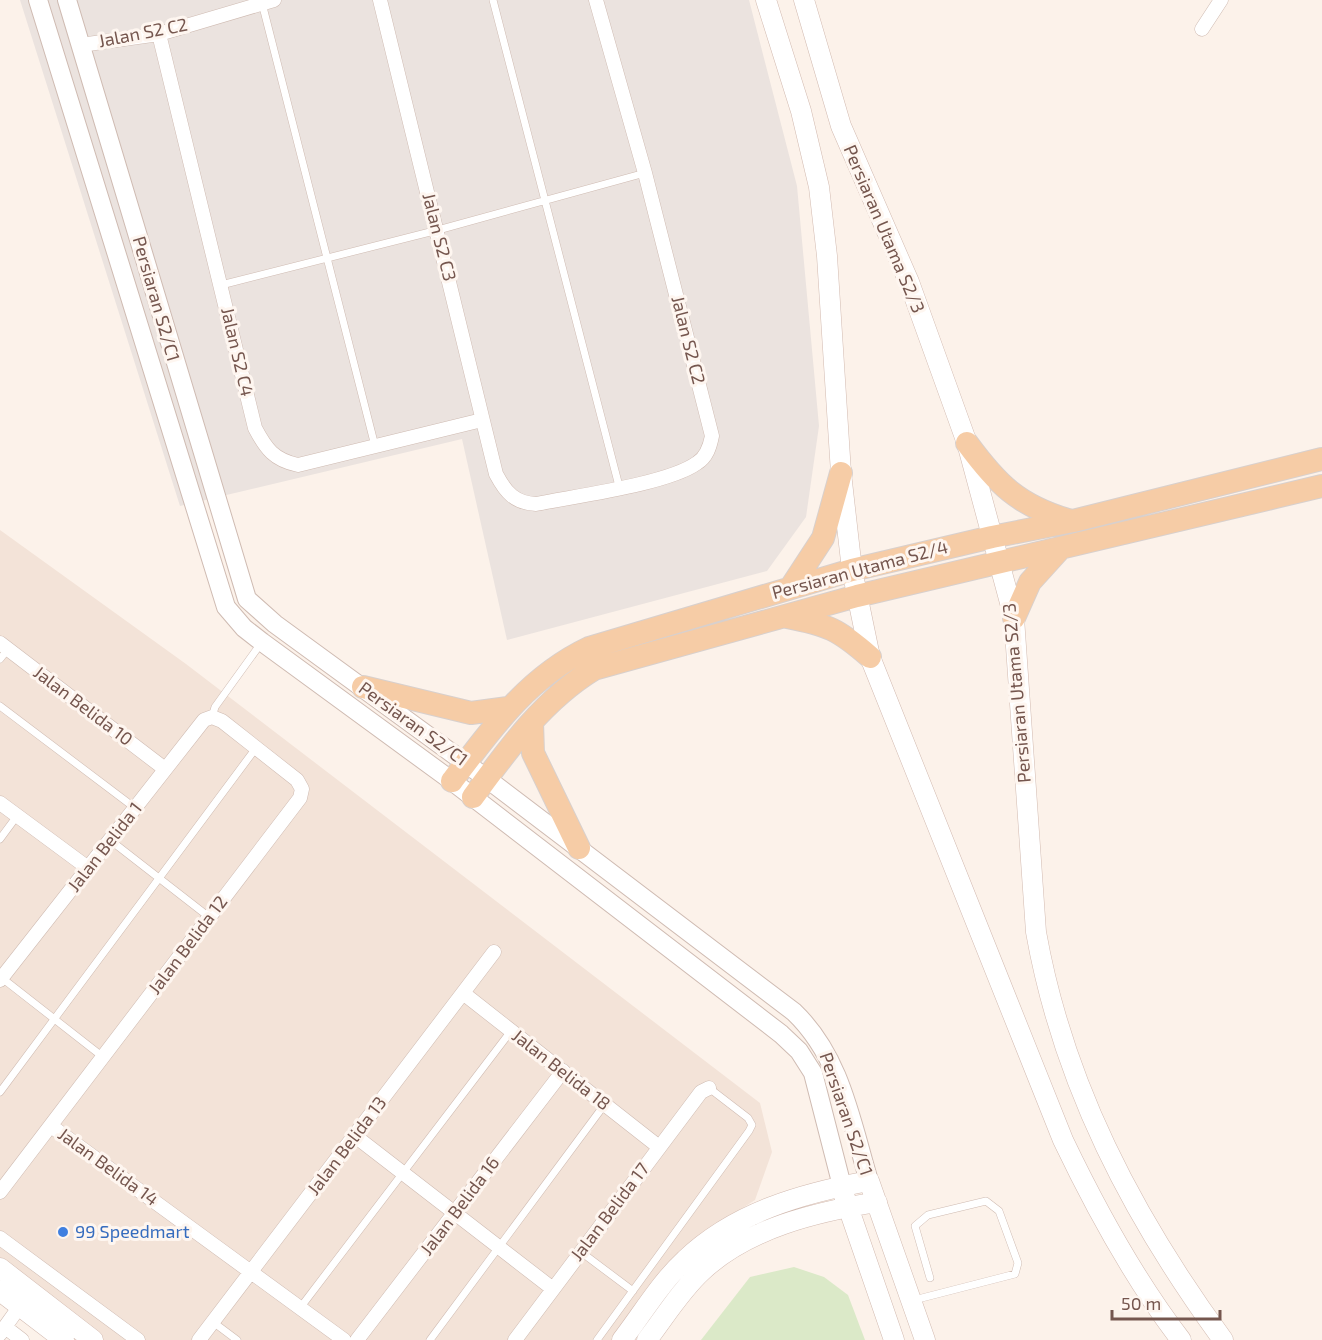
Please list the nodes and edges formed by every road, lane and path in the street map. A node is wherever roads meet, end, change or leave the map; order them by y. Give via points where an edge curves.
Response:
1 (38, 0) edge
2 (67, 0) edge
3 (380, 0) edge
4 (493, 0) edge
5 (596, 0) edge
6 (766, 0) edge
7 (804, 0) edge
8 (1221, 0) edge
9 (268, 2) edge
10 (1202, 29) dead end
11 (159, 34) junction
12 (81, 45) junction
13 (645, 173) junction
14 (546, 200) junction
15 (438, 230) junction
16 (328, 259) junction
17 (222, 285) junction
18 (482, 420) junction
19 (967, 443) junction
20 (375, 446) junction
21 (1322, 459) edge
22 (841, 473) junction
23 (496, 474) joint
24 (619, 486) junction
25 (1322, 486) edge
26 (1073, 521) junction
27 (992, 537) junction
28 (1059, 550) junction
29 (999, 563) junction
30 (852, 570) junction
31 (791, 587) junction
32 (857, 596) junction
33 (780, 616) junction
34 (1014, 618) junction
35 (275, 624) junction
36 (262, 642) junction
37 (3, 650) edge
38 (870, 657) junction
39 (363, 687) junction
40 (0, 706) edge
41 (508, 708) junction
42 (212, 717) junction
43 (532, 722) junction
44 (256, 748) junction
45 (165, 769) junction
46 (459, 772) junction
47 (486, 778) junction
48 (473, 797) junction
49 (0, 803) edge
50 (135, 808) junction
51 (17, 816) junction
52 (0, 839) edge
53 (110, 840) junction
54 (579, 848) junction
55 (88, 868) junction
56 (159, 878) junction
57 (209, 917) junction
58 (494, 952) dead end
59 (1, 979) edge
60 (463, 993) junction
61 (54, 1019) junction
62 (511, 1030) junction
63 (103, 1057) junction
64 (562, 1071) junction
65 (709, 1088) joint
66 (0, 1092) edge
67 (604, 1104) junction
68 (51, 1126) junction
69 (355, 1136) junction
70 (659, 1147) junction
71 (403, 1172) junction
72 (869, 1181) junction
73 (842, 1186) junction
74 (1, 1190) edge
75 (877, 1202) junction
76 (847, 1207) junction
77 (455, 1212) junction
78 (0, 1238) edge
79 (499, 1247) junction
80 (581, 1252) junction
81 (0, 1268) edge
82 (251, 1272) junction
83 (930, 1278) dead end
84 (553, 1289) junction
85 (0, 1291) edge
86 (633, 1291) junction
87 (25, 1299) junction
88 (911, 1300) junction
89 (300, 1308) junction
90 (213, 1322) junction
91 (3, 1331) edge
92 (22, 1340) edge
93 (64, 1340) edge
94 (93, 1340) edge
95 (138, 1340) edge
96 (199, 1340) edge
97 (237, 1340) edge
98 (344, 1340) edge
99 (357, 1340) edge
100 (430, 1340) edge
101 (515, 1340) edge
102 (597, 1340) edge
103 (622, 1340) edge
104 (647, 1340) edge
105 (894, 1340) edge
106 (925, 1340) edge
107 (1181, 1340) edge
108 (1223, 1340) edge

1 - 36 street, Persiaran S2/C1 via 226,607
2 - 12 street, Persiaran S2/C1
3 - 15 street, Jalan S2 C3
4 - 14 lane
5 - 13 street, Jalan S2 C2
6 - 22 main road via 801,111 819,187
7 - 19 main road, Persiaran Utama S2/3 via 841,126 909,282
8 - 10 street
9 - 11 street, Jalan S2 C2
9 - 16 lane
11 - 12 street, Jalan S2 C2
11 - 17 street, Jalan S2 C4
12 - 35 street, Persiaran S2/C1 via 241,587 255,609
13 - 14 lane
13 - 24 street, Jalan S2 C2 via 712,436 709,450 698,463 672,475
14 - 15 lane
14 - 24 lane
15 - 16 lane
15 - 18 street, Jalan S2 C3
16 - 17 lane
16 - 20 lane
17 - 20 street, Jalan S2 C4 via 255,428 267,450 282,461 298,465
18 - 20 street, Jalan S2 C4
18 - 23 street, Jalan S2 C3
19 - 26 main road via 989,473 1014,496 1042,512
19 - 27 main road, Persiaran Utama S2/3
21 - 26 main road, Persiaran Utama S2/4
22 - 30 main road
22 - 31 main road via 823,538
23 - 24 street, Jalan S2 C2 via 510,496 523,503 536,504
25 - 28 main road, Persiaran Utama S2/4
26 - 27 main road, Persiaran Utama S2/4
27 - 29 main road, Persiaran Utama S2/3
27 - 30 main road, Persiaran Utama S2/4
28 - 29 main road, Persiaran Utama S2/4
28 - 34 main road via 1030,582
29 - 32 main road, Persiaran Utama S2/4
29 - 34 main road, Persiaran Utama S2/3
30 - 31 main road, Persiaran Utama S2/4
30 - 32 main road
31 - 41 main road, Persiaran Utama S2/4 via 589,648 535,681
32 - 33 main road, Persiaran Utama S2/4
32 - 38 main road
33 - 38 main road via 824,624
33 - 43 main road, Persiaran Utama S2/4 via 594,669 556,696
34 - 108 main road, Persiaran Utama S2/3 via 1036,932 1056,1020 1088,1110 1118,1176
35 - 36 street
35 - 39 street, Persiaran S2/C1
36 - 42 lane via 215,707
36 - 46 street, Persiaran S2/C1
37 - 45 street, Jalan Belida 10
38 - 107 main road via 1063,1140 1120,1247
39 - 41 main road via 471,713
39 - 46 street, Persiaran S2/C1
40 - 50 lane
41 - 46 main road, Persiaran Utama S2/4
42 - 44 street, Jalan Belida 12
42 - 45 street, Jalan Belida 1 via 204,720
43 - 47 main road, Persiaran Utama S2/4
43 - 54 main road via 533,753
44 - 56 lane
44 - 57 street, Jalan Belida 12 via 297,780 302,789 300,798
45 - 50 street, Jalan Belida 1
46 - 47 street, Persiaran S2/C1
46 - 48 street, Persiaran S2/C1
47 - 48 main road, Persiaran Utama S2/4
47 - 54 street, Persiaran S2/C1
48 - 73 street, Persiaran S2/C1 via 799,1051 816,1083
49 - 51 street
50 - 53 street, Jalan Belida 1
51 - 52 lane
51 - 55 street
53 - 55 street, Jalan Belida 1
53 - 56 lane
54 - 72 street, Persiaran S2/C1 via 808,1026 834,1067
55 - 59 street, Jalan Belida 1
56 - 57 lane
56 - 61 lane
57 - 63 street, Jalan Belida 12
58 - 60 street, Jalan Belida 13
59 - 61 lane
60 - 62 street, Jalan Belida 18
60 - 69 street, Jalan Belida 13
61 - 63 lane
61 - 66 lane
62 - 64 street, Jalan Belida 18
62 - 71 lane
63 - 68 street, Jalan Belida 12
64 - 67 street, Jalan Belida 18
64 - 77 street, Jalan Belida 16
65 - 70 street, Jalan Belida 17 via 701,1092
65 - 86 lane via 748,1118 750,1131
67 - 70 street, Jalan Belida 18
67 - 79 lane
68 - 74 street, Jalan Belida 12
68 - 82 street, Jalan Belida 14
69 - 71 street
69 - 82 street, Jalan Belida 13
70 - 80 street, Jalan Belida 17
71 - 77 street
71 - 89 lane
72 - 73 main road
72 - 75 main road, Persiaran S2/C1
73 - 76 main road
73 - 103 main road via 783,1202 728,1227 684,1260
75 - 76 main road
75 - 88 main road, Persiaran S2/C1
76 - 104 main road via 767,1229 741,1244 701,1271
76 - 105 main road
77 - 79 street
77 - 99 street, Jalan Belida 16
78 - 95 street
79 - 84 street
79 - 100 lane
80 - 84 street, Jalan Belida 17
80 - 86 lane
81 - 87 main road
82 - 89 street, Jalan Belida 14
82 - 90 street, Jalan Belida 13
83 - 88 lane via 915,1226 928,1215 986,1201 999,1211 1018,1263 1015,1274
84 - 101 street, Jalan Belida 17
85 - 87 main road
86 - 102 lane
87 - 91 street
87 - 93 main road
87 - 94 main road
88 - 106 main road, Persiaran S2/C1
89 - 98 street, Jalan Belida 14
90 - 96 street, Jalan Belida 13
90 - 97 lane
91 - 92 street

